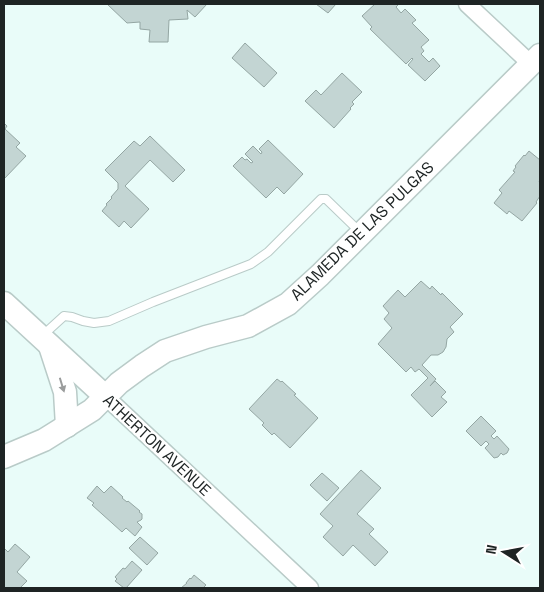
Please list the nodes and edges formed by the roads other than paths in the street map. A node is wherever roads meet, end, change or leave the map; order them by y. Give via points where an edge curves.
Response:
1 (467, 4) edge
2 (536, 60) edge
3 (361, 233) junction
4 (4, 303) edge
5 (45, 341) junction
6 (106, 398) junction
7 (68, 426) junction
8 (4, 457) edge
9 (310, 588) edge

1 - 2 street
2 - 3 main road, ALAMEDA DE LAS PULGAS
3 - 5 lane via 326,199 321,199 268,252 251,264 109,321 94,323 64,316
3 - 6 main road, ALAMEDA DE LAS PULGAS via 288,304 248,326 166,351 119,383
4 - 5 main road, ATHERTON AVENUE
5 - 6 main road, ATHERTON AVENUE
5 -> 7 main road via 65,392
6 - 7 main road, ALAMEDA DE LAS PULGAS
6 - 9 street, ATHERTON AVENUE
7 - 8 main road, ALAMEDA DE LAS PULGAS

